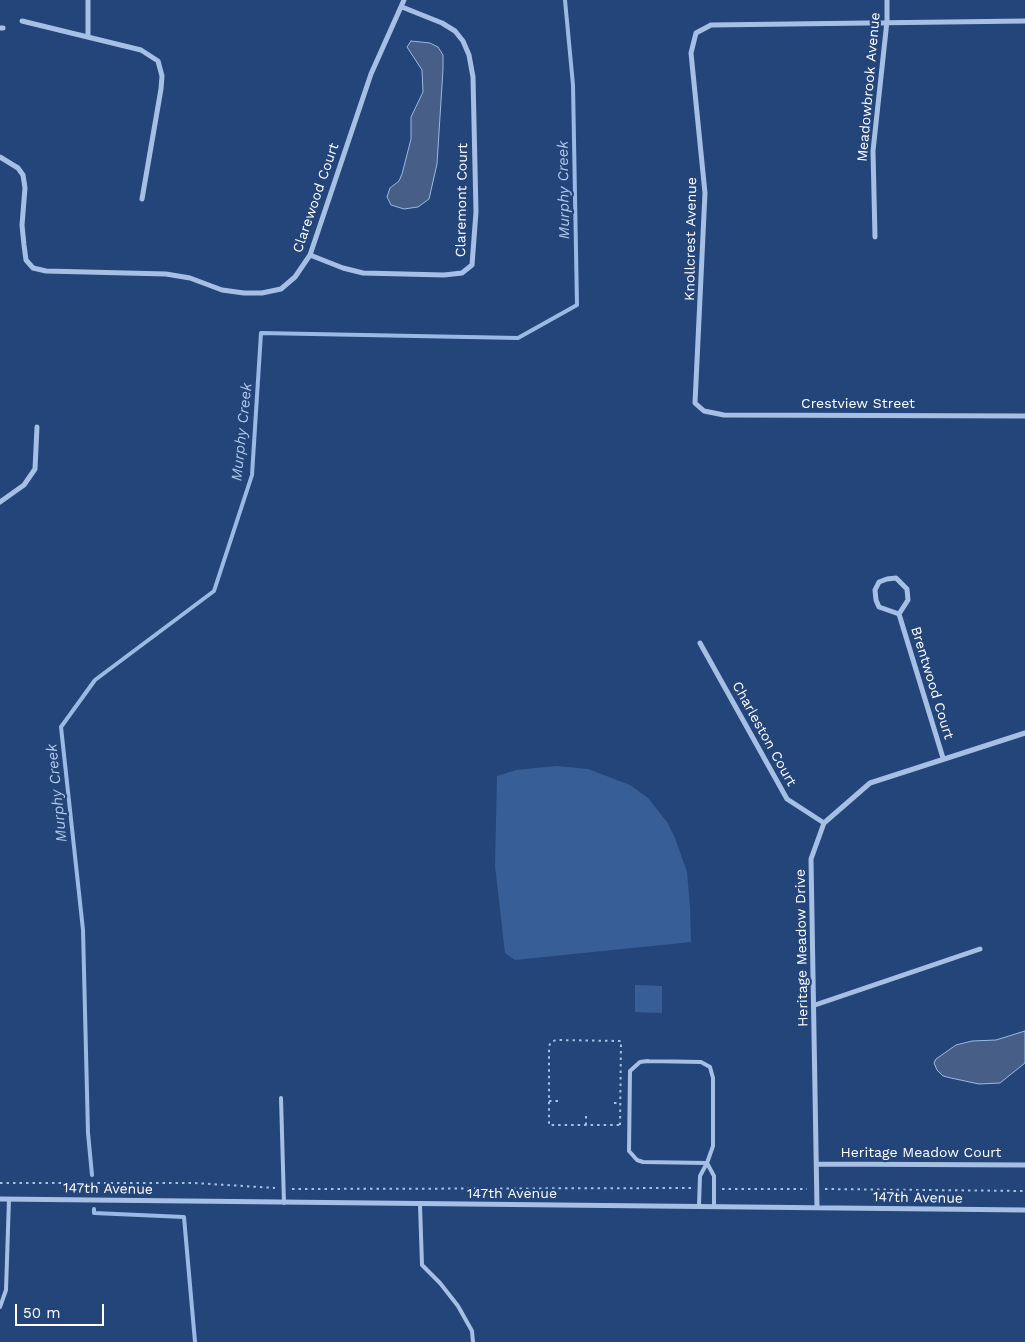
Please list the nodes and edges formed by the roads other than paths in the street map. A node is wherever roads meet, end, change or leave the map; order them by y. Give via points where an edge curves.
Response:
1 (88, 0) edge
2 (404, 0) edge
3 (887, 0) edge
4 (402, 7) junction
5 (22, 21) dead end
6 (887, 21) junction
7 (1025, 21) edge
8 (88, 36) junction
9 (0, 156) edge
10 (142, 199) dead end
11 (875, 237) dead end
12 (310, 255) junction
13 (695, 403) joint
14 (1025, 416) edge
15 (37, 427) dead end
16 (0, 502) edge
17 (899, 614) junction
18 (700, 642) dead end
19 (1025, 733) edge
20 (943, 758) junction
21 (824, 823) junction
22 (980, 949) dead end
23 (815, 1005) junction
24 (281, 1098) dead end
25 (707, 1163) junction
26 (816, 1164) junction
27 (1025, 1165) edge
28 (0, 1199) edge
29 (9, 1199) junction
30 (284, 1203) junction
31 (420, 1205) junction
32 (699, 1206) junction
33 (714, 1206) junction
34 (817, 1208) junction
35 (1025, 1210) edge
36 (0, 1290) edge
37 (6, 1290) junction
38 (0, 1306) edge
39 (473, 1342) edge

1 - 8 street
2 - 4 street, Clarewood Court
3 - 6 street, Meadowbrook Avenue
4 - 12 street, Clarewood Court via 371,74
4 - 12 street, Claremont Court via 455,30 469,55 473,77 476,212 472,265 462,273 453,274 371,273 343,268
5 - 8 street
6 - 7 street
6 - 11 street, Meadowbrook Avenue via 873,151
6 - 13 street, Knollcrest Avenue via 711,25 696,33 691,54 705,194
8 - 10 street via 141,50 158,61 161,67 162,89
9 - 12 street, Clarewood Court via 23,175 26,188 22,225 24,245 26,260 33,268 166,274 190,278 222,290 262,293 280,289 295,277
13 - 14 street, Crestview Street via 704,412 724,415
15 - 16 street via 35,469 24,485
17 - 17 street, Brentwood Court via 884,610 876,600 875,590 880,582 896,578 907,588 908,600
17 - 20 street, Brentwood Court
18 - 21 street, Charleston Court via 788,799
19 - 20 street, Heritage Meadow Drive
20 - 21 street, Heritage Meadow Drive via 870,783
21 - 23 street, Heritage Meadow Drive via 811,859
22 - 23 street
23 - 26 street, Heritage Meadow Drive
24 - 30 lane
25 - 25 lane via 713,1146 713,1072 706,1063 648,1061 634,1066 629,1078 629,1151 637,1160
25 - 32 lane via 700,1176
25 - 33 lane via 714,1176
26 - 27 street, Heritage Meadow Court
26 - 34 street, Heritage Meadow Drive
28 - 29 street, 147th Avenue
29 - 30 street, 147th Avenue
29 - 37 lane
30 - 31 street, 147th Avenue
31 - 32 street, 147th Avenue
31 - 39 lane via 422,1265 458,1306 472,1331
32 - 33 street, 147th Avenue
33 - 34 street, 147th Avenue
34 - 35 street, 147th Avenue
36 - 37 lane
37 - 38 lane

